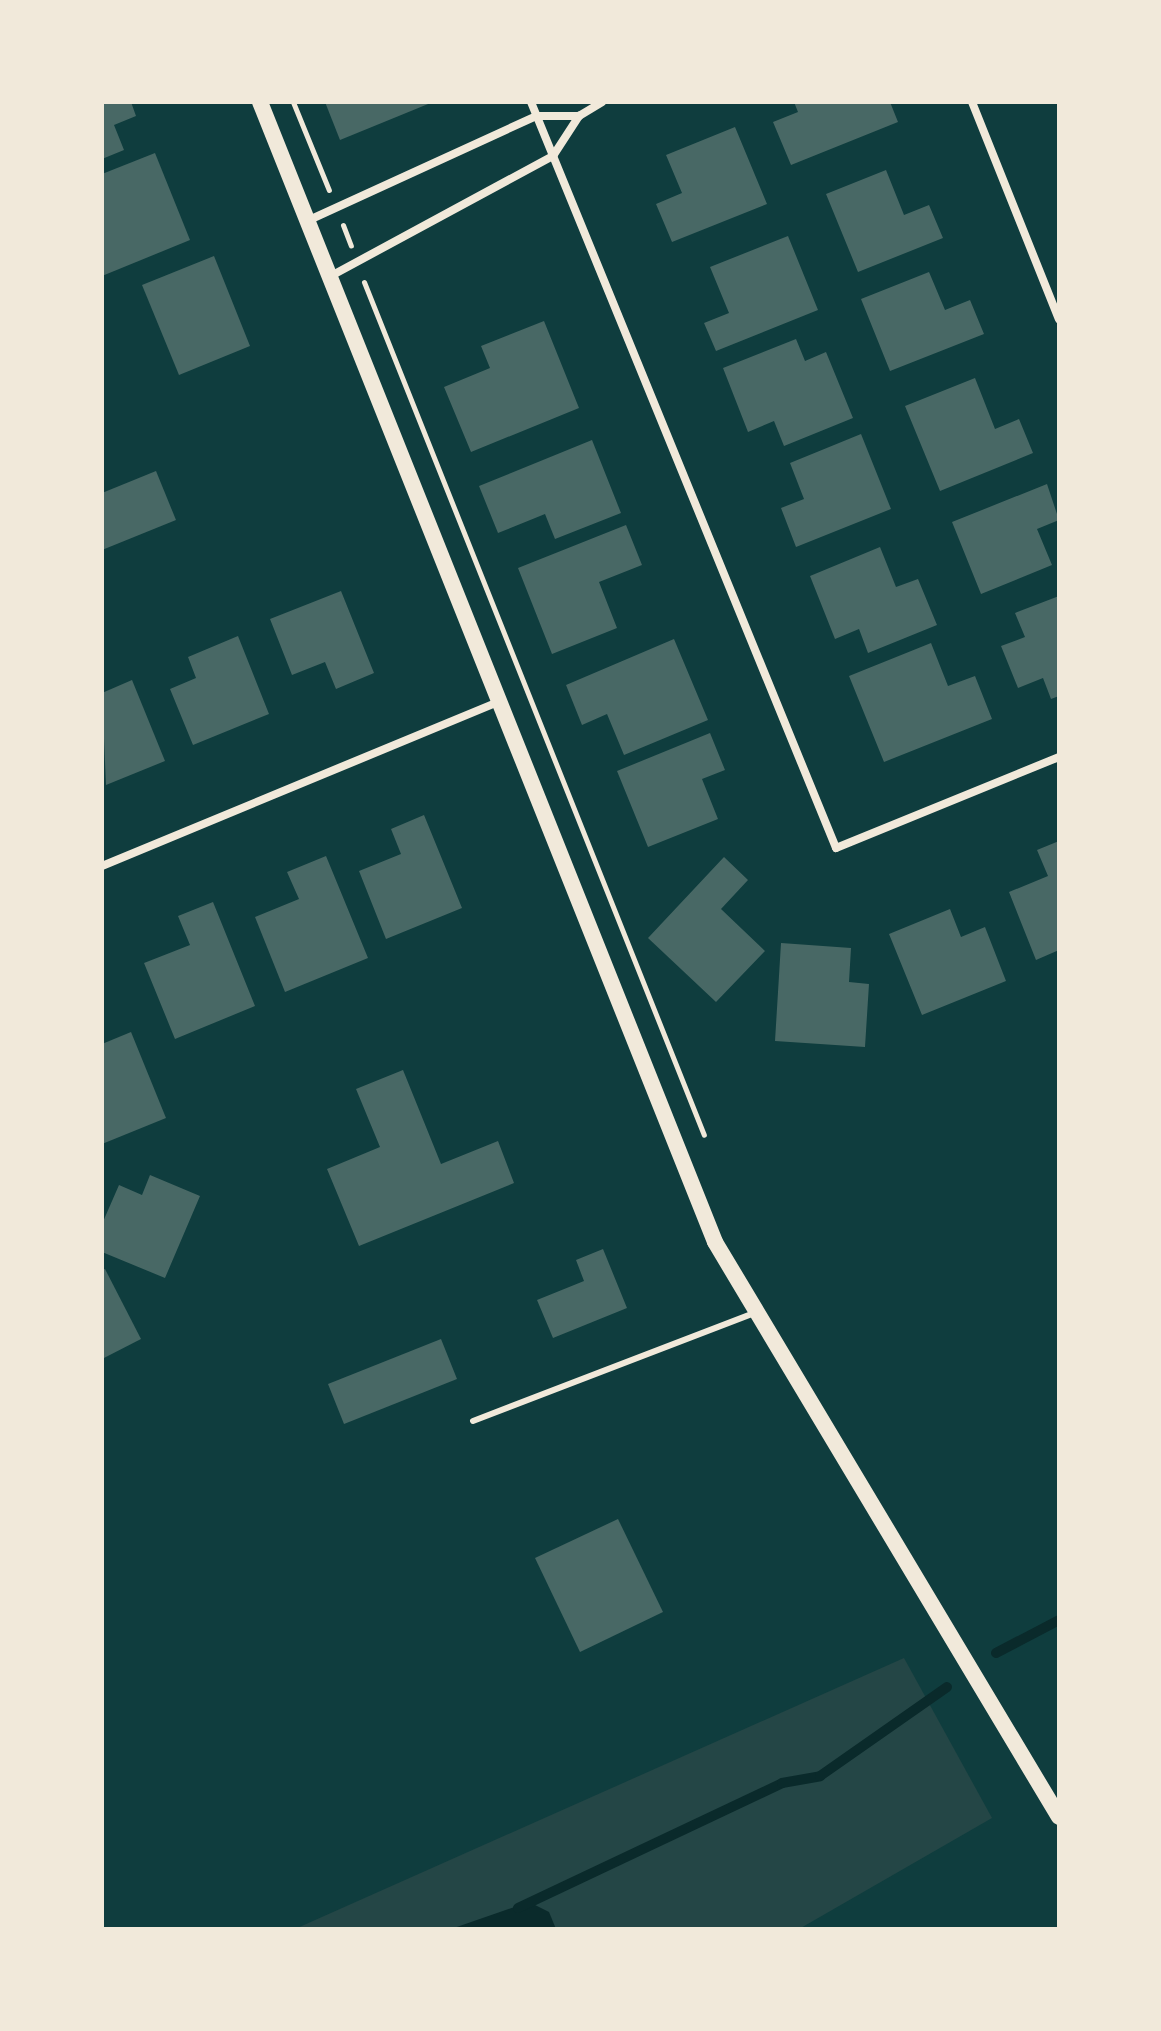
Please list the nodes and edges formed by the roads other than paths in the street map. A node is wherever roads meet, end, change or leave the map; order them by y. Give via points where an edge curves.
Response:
1 (260, 102) edge
2 (531, 102) edge
3 (602, 102) edge
4 (972, 102) edge
5 (536, 116) junction
6 (579, 116) junction
7 (553, 156) junction
8 (307, 221) junction
9 (329, 277) junction
10 (1059, 319) edge
11 (498, 702) junction
12 (1059, 757) edge
13 (102, 866) edge
14 (754, 1313) junction
15 (473, 1421) dead end
16 (1059, 1817) edge

1 - 8 main road
2 - 5 street
3 - 6 street
4 - 10 street
5 - 6 street
5 - 7 street
5 - 8 street
6 - 7 street
7 - 9 street
7 - 12 street via 836,848
8 - 9 main road
9 - 11 main road
11 - 13 street
11 - 14 main road via 681,1167
14 - 15 lane
14 - 16 main road

